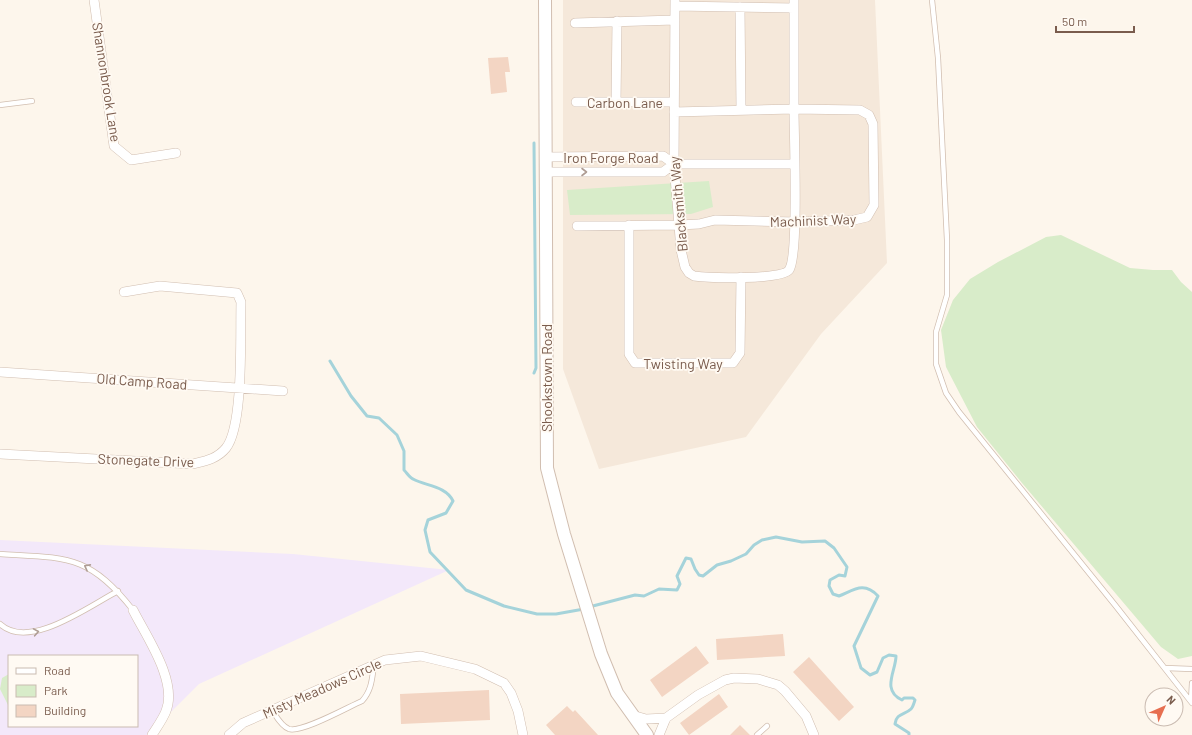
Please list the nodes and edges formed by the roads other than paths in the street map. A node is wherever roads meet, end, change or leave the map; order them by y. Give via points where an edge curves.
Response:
1 (94, 0) edge
2 (545, 0) edge
3 (932, 0) edge
4 (675, 3) edge
5 (794, 4) edge
6 (740, 7) junction
7 (675, 20) junction
8 (617, 21) junction
9 (575, 22) dead end
10 (32, 101) dead end
11 (576, 102) dead end
12 (616, 103) junction
13 (0, 105) edge
14 (674, 107) junction
15 (794, 109) junction
16 (741, 110) junction
17 (176, 153) dead end
18 (545, 157) junction
19 (674, 164) junction
20 (794, 164) junction
21 (545, 172) junction
22 (795, 222) junction
23 (629, 225) junction
24 (679, 225) junction
25 (577, 226) dead end
26 (741, 277) junction
27 (124, 292) dead end
28 (0, 372) edge
29 (239, 387) junction
30 (283, 392) dead end
31 (0, 454) edge
32 (0, 554) edge
33 (118, 591) junction
34 (133, 610) joint
35 (0, 624) edge
36 (374, 665) junction
37 (1165, 668) junction
38 (1192, 669) edge
39 (1192, 683) edge
40 (1192, 702) edge
41 (272, 710) junction
42 (632, 715) junction
43 (666, 718) junction
44 (767, 726) dead end
45 (152, 735) edge
46 (229, 735) edge
47 (523, 735) edge
48 (647, 735) edge
49 (659, 735) edge
50 (757, 735) edge
51 (814, 735) edge

1 - 17 street, Shannonbrook Lane via 114,146 131,160
2 - 18 street, Shookstown Road
3 - 37 lane via 938,58 947,240 947,295 936,332 936,364 946,393
4 - 6 street
4 - 7 street, Blacksmith Way
5 - 6 street
5 - 15 street, Blacksmith Way
6 - 16 street
7 - 8 street
7 - 14 street, Blacksmith Way
8 - 9 street
8 - 12 street
10 - 13 lane
11 - 12 street, Carbon Lane
12 - 14 street, Carbon Lane
14 - 16 street, Machinist Way
14 - 19 street, Blacksmith Way
15 - 16 street, Machinist Way
15 - 20 street, Blacksmith Way
15 - 22 street, Machinist Way via 860,110 870,114 873,124 874,183 874,205 867,217 854,220
18 - 19 street, Iron Forge Road via 663,156
18 - 21 street, Shookstown Road
19 - 20 street, Iron Forge Road
21 -> 19 street, Iron Forge Road via 663,172
19 - 24 street, Blacksmith Way
20 - 22 street, Blacksmith Way
21 - 42 street, Shookstown Road via 547,468 601,654 617,693
22 - 24 street, Machinist Way via 714,220
22 - 26 street, Blacksmith Way via 794,253 789,270 777,277
23 - 24 street, Machinist Way
23 - 25 street, Machinist Way
23 - 26 street, Twisting Way via 629,354 635,363 733,363 740,353
24 - 26 street, Blacksmith Way via 681,250 689,273 699,277
27 - 29 street, Stonegate Drive via 160,286 237,293 241,302
28 - 29 street, Old Camp Road
29 - 30 street, Old Camp Road
29 - 31 street, Stonegate Drive via 233,436 226,448 207,461 193,464
33 -> 32 lane via 100,575 70,560
33 - 34 lane
35 -> 33 lane via 24,634 45,630
34 - 45 street via 164,671 169,690 166,710
36 - 41 street, Misty Meadows Circle
36 - 41 lane via 371,687 362,700 301,728 289,729
36 - 47 street, Misty Meadows Circle via 385,660 421,656 475,669 504,683 518,711
37 - 38 lane
37 - 40 lane
39 - 40 lane
41 - 46 street, Misty Meadows Circle via 243,723
42 - 43 street via 646,720
42 - 48 street, Shookstown Road
43 - 49 street
43 - 51 street via 698,695 725,680 758,678 778,685 785,691 806,716
44 - 50 lane

